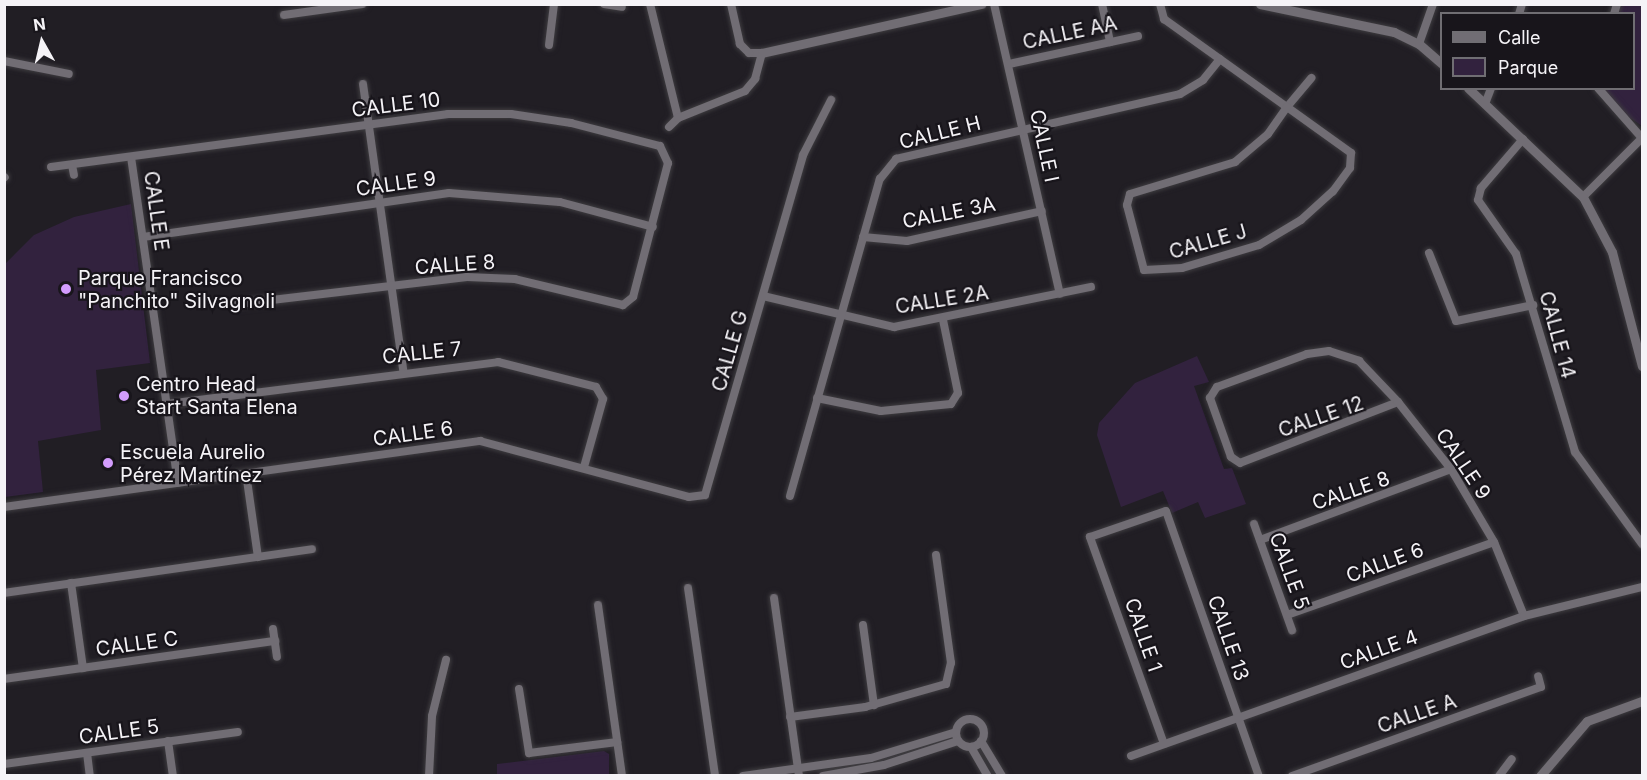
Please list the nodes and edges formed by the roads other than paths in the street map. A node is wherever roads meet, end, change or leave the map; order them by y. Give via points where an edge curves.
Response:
1 (363, 4) edge
2 (554, 4) edge
3 (604, 4) edge
4 (650, 4) edge
5 (731, 4) edge
6 (982, 4) edge
7 (994, 4) edge
8 (1102, 4) edge
9 (1160, 4) edge
10 (1260, 4) edge
11 (1434, 4) edge
12 (353, 5) edge
13 (622, 7) dead end
14 (284, 15) dead end
15 (1138, 36) dead end
16 (1110, 42) junction
17 (1419, 44) junction
18 (549, 45) dead end
19 (762, 53) junction
20 (1220, 59) junction
21 (4, 61) edge
22 (1440, 62) edge
23 (1009, 64) junction
24 (69, 74) dead end
25 (1311, 78) dead end
26 (363, 84) dead end
27 (1470, 90) edge
28 (1490, 90) edge
29 (1600, 90) edge
30 (831, 100) dead end
31 (1485, 104) junction
32 (1287, 107) junction
33 (678, 118) junction
34 (369, 124) junction
35 (669, 127) dead end
36 (1023, 129) junction
37 (1642, 138) edge
38 (1523, 139) junction
39 (131, 157) junction
40 (72, 165) junction
41 (51, 167) dead end
42 (74, 175) dead end
43 (1583, 197) junction
44 (380, 203) junction
45 (1042, 211) junction
46 (653, 227) junction
47 (143, 237) junction
48 (863, 237) junction
49 (1429, 253) dead end
50 (392, 287) junction
51 (1091, 287) dead end
52 (1060, 294) junction
53 (763, 296) junction
54 (238, 304) dead end
55 (1533, 305) junction
56 (840, 317) junction
57 (942, 320) junction
58 (1642, 366) edge
59 (403, 370) junction
60 (817, 398) junction
61 (1398, 402) junction
62 (166, 404) junction
63 (1253, 458) joint
64 (584, 467) junction
65 (1451, 469) junction
66 (246, 473) junction
67 (178, 483) junction
68 (790, 496) dead end
69 (4, 507) edge
70 (1166, 511) joint
71 (1254, 524) dead end
72 (1260, 540) junction
73 (1494, 542) junction
74 (1642, 544) edge
75 (312, 549) dead end
76 (936, 555) dead end
77 (258, 557) junction
78 (71, 583) junction
79 (1642, 587) edge
80 (688, 588) dead end
81 (4, 593) edge
82 (774, 598) dead end
83 (598, 605) dead end
84 (1287, 615) junction
85 (1524, 616) junction
86 (862, 625) dead end
87 (273, 629) dead end
88 (1292, 630) dead end
89 (275, 641) junction
90 (277, 657) dead end
91 (446, 660) dead end
92 (83, 668) junction
93 (1538, 676) dead end
94 (4, 679) edge
95 (519, 689) dead end
96 (1642, 701) edge
97 (874, 705) junction
98 (790, 717) junction
99 (1239, 718) junction
100 (238, 732) dead end
101 (956, 732) junction
102 (168, 741) junction
103 (958, 741) junction
104 (981, 741) junction
105 (617, 742) junction
106 (1164, 744) junction
107 (971, 747) junction
108 (87, 753) junction
109 (1131, 756) dead end
110 (1512, 759) dead end
111 (4, 764) edge
112 (798, 772) edge
113 (90, 776) edge
114 (173, 776) edge
115 (429, 776) edge
116 (622, 776) edge
117 (715, 776) edge
118 (743, 776) edge
119 (823, 776) edge
120 (988, 776) edge
121 (1002, 776) edge
122 (1259, 776) edge
123 (1292, 776) edge
124 (1499, 776) edge
125 (1540, 776) edge

1 - 12 street
2 - 18 street
3 - 13 street
4 - 33 street
5 - 19 street via 740,44 749,53
6 - 19 street
7 - 23 street, CALLE I
8 - 16 street
9 - 20 street, CALLE J via 1164,19
10 - 17 street via 1394,32
11 - 17 street
12 - 14 street
15 - 16 street, CALLE AA
16 - 23 street, CALLE AA
17 - 22 street
19 - 33 street via 745,91
20 - 32 street, CALLE J
20 - 36 street, CALLE H via 1203,80 1179,94
21 - 24 street
23 - 36 street, CALLE I
25 - 32 street, CALLE J
26 - 34 street
27 - 31 street
28 - 31 street
29 - 37 street
30 - 53 street, CALLE G via 803,155
31 - 38 street
32 - 32 street, CALLE J via 1351,153 1350,168 1333,191 1301,220 1259,245 1182,268 1144,270 1127,205 1130,194 1235,162 1268,134
33 - 35 street
34 - 39 street, CALLE 10
34 - 44 street
34 - 46 street, CALLE 10 via 448,114 511,114 660,146 668,163
36 - 45 street, CALLE I
36 - 48 street, CALLE H via 896,159 880,178
37 - 43 street
38 - 43 street
38 - 55 street, CALLE 14 via 1481,188 1479,200 1516,254
39 - 40 street, CALLE 10
39 - 47 street, CALLE E
40 - 41 street, CALLE 10
40 - 42 street
43 - 58 street via 1612,252
44 - 46 street, CALLE 9 via 449,193 512,194
44 - 47 street, CALLE 9
44 - 50 street
45 - 48 street, CALLE 3A via 907,241
45 - 52 street, CALLE I
46 - 50 street, CALLE 8 via 633,297 623,305 515,279 466,277
47 - 62 street, CALLE E
48 - 56 street, CALLE H
49 - 55 street via 1456,321
50 - 54 street, CALLE 8
50 - 59 street
51 - 52 street, CALLE 2A
52 - 57 street, CALLE 2A
53 - 56 street, CALLE 2A
53 - 64 street, CALLE G via 705,495 689,497
55 - 74 street, CALLE 14 via 1575,452
56 - 57 street, CALLE 2A via 894,327
56 - 60 street, CALLE H
57 - 60 street via 958,393 951,404 881,411
59 - 62 street, CALLE 7
59 - 64 street, CALLE 7 via 498,362 596,387 603,399
60 - 68 street, CALLE H
61 - 63 street, CALLE 12
61 - 63 street, CALLE 9 via 1359,361 1343,355 1307,354 1229,383 1210,398 1231,457 1240,463
61 - 65 street, CALLE 9
62 - 67 street, CALLE E
64 - 66 street, CALLE 6 via 480,441
65 - 72 street, CALLE 8
65 - 73 street, CALLE 9
66 - 67 street, CALLE 6
66 - 77 street
67 - 69 street, CALLE 6
70 - 99 street, CALLE 13
70 - 106 street, CALLE 1 via 1090,537
71 - 72 street, CALLE 5
72 - 84 street, CALLE 5
73 - 84 street, CALLE 6
73 - 85 street, CALLE 9
75 - 77 street
76 - 97 street via 951,675 946,684
77 - 78 street
78 - 81 street
78 - 92 street
79 - 85 street, CALLE 4
80 - 117 street
82 - 98 street
83 - 105 street
84 - 88 street, CALLE 5
85 - 99 street, CALLE 4
86 - 97 street
87 - 89 street
89 - 90 street
89 - 92 street, CALLE C
91 - 115 street via 432,716
92 - 94 street, CALLE C
93 - 123 street, CALLE A via 1541,687
95 - 105 street via 529,753
96 - 125 street via 1587,721
97 - 98 street
98 - 112 street
99 - 106 street, CALLE 4
99 - 122 street, CALLE 13
100 - 102 street, CALLE 5
101 - 103 street
101 - 104 street via 959,724 973,719 983,728
101 - 112 street via 871,758
102 - 108 street, CALLE 5
102 - 114 street
103 - 107 street
103 - 119 street via 884,765
104 - 107 street
104 - 121 street
105 - 116 street
106 - 109 street, CALLE 4
107 - 120 street
108 - 111 street, CALLE 5
108 - 113 street
110 - 124 street
112 - 118 street

